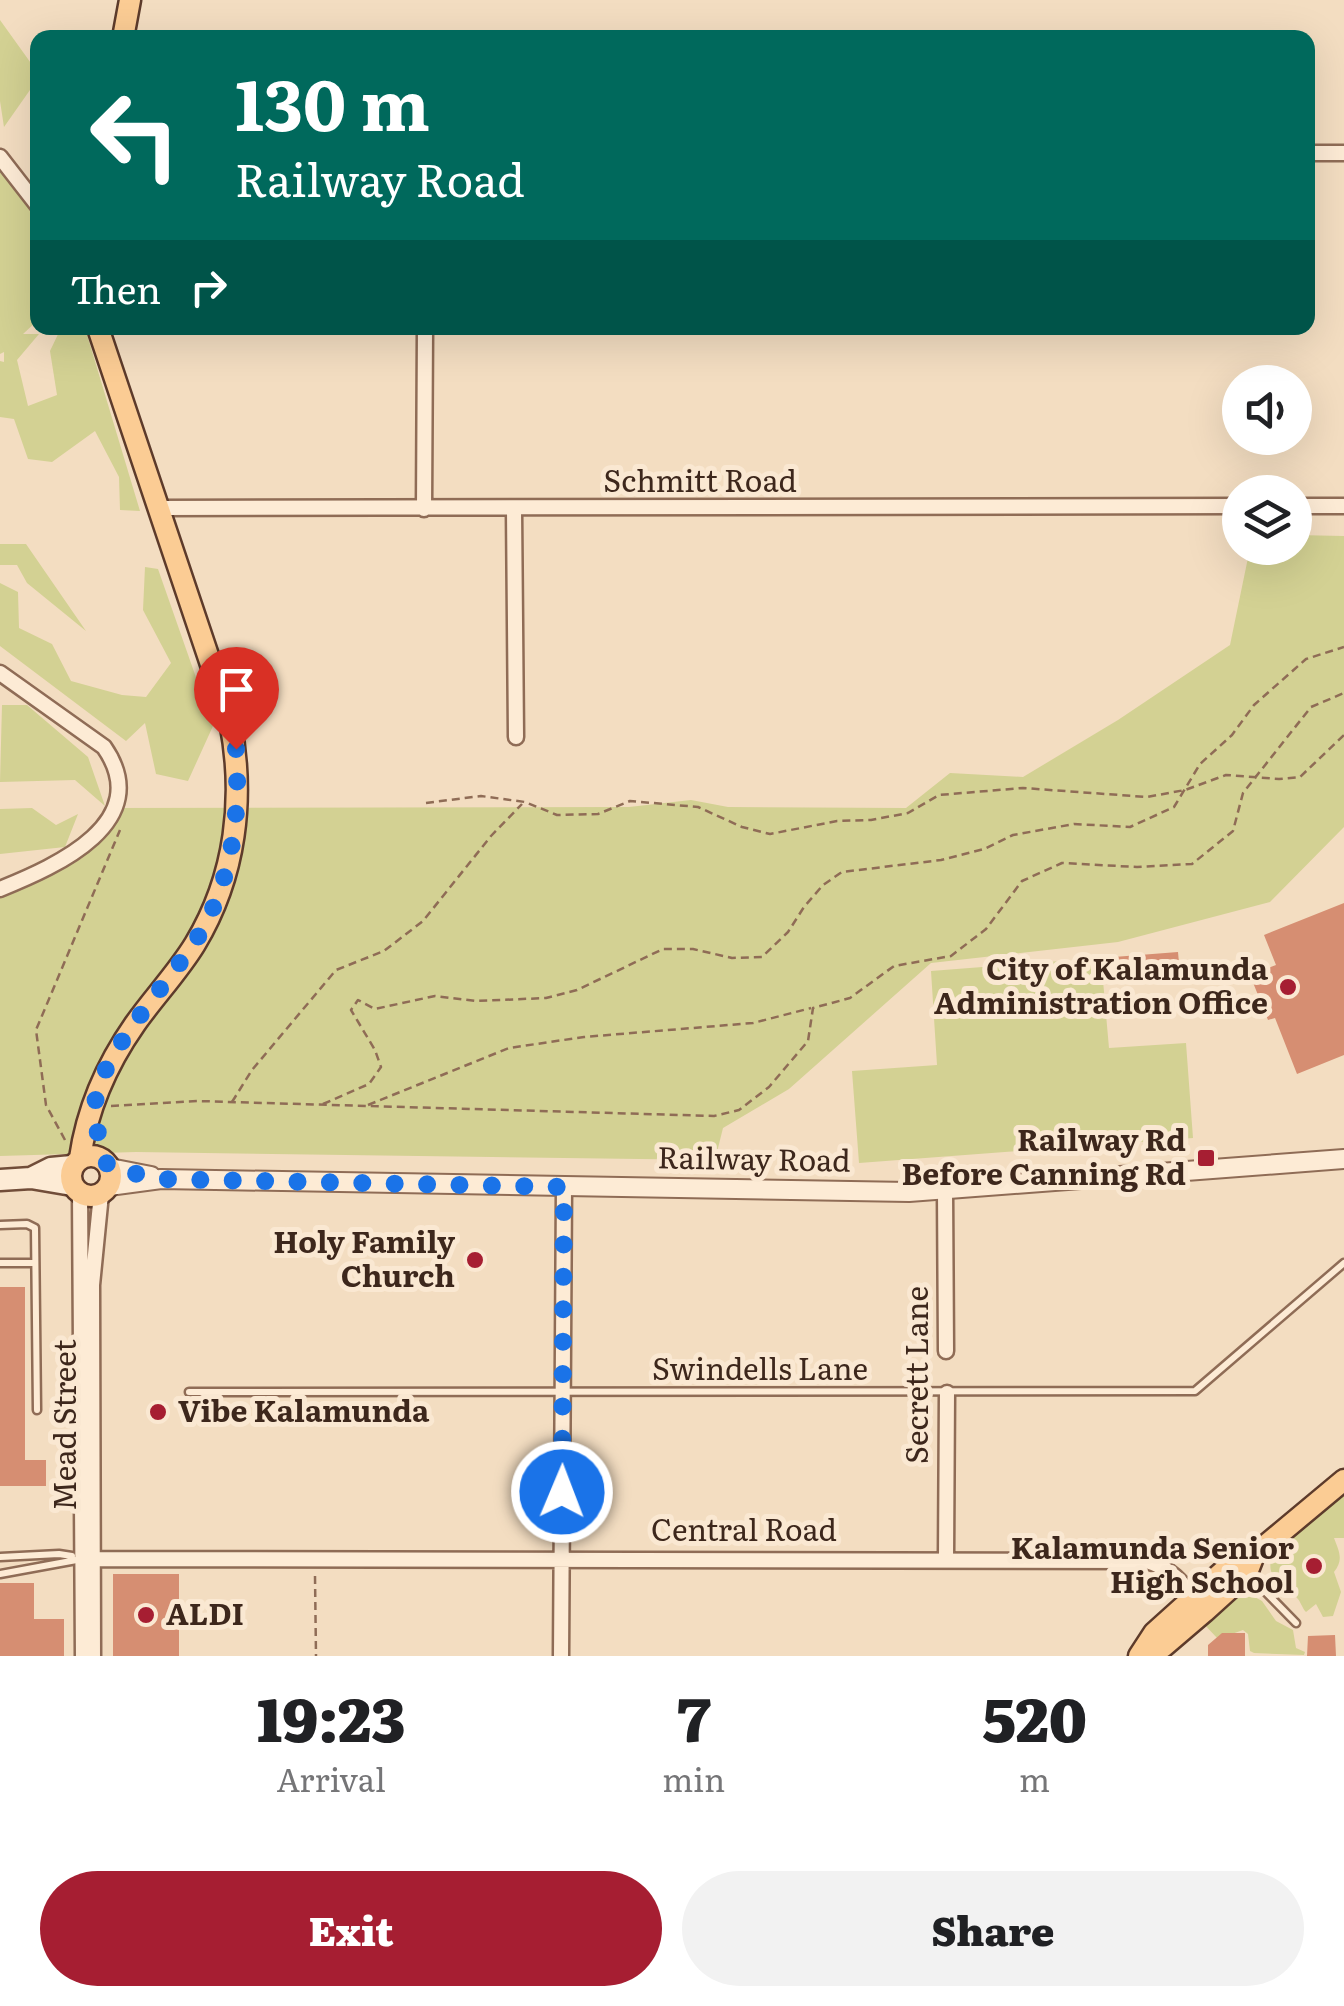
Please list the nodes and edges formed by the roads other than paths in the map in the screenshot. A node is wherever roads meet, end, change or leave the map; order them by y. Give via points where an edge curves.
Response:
1 (130, 0) edge
2 (125, 30) edge
3 (1315, 153) edge
4 (1344, 153) edge
5 (0, 157) edge
6 (30, 196) edge
7 (100, 335) edge
8 (425, 335) edge
9 (1222, 506) edge
10 (1312, 506) edge
11 (1344, 506) edge
12 (160, 508) junction
13 (424, 509) junction
14 (514, 510) junction
15 (0, 673) edge
16 (516, 737) dead end
17 (0, 888) edge
18 (1344, 1159) edge
19 (89, 1173) junction
20 (0, 1180) edge
21 (564, 1187) junction
22 (945, 1192) junction
23 (0, 1224) edge
24 (0, 1262) edge
25 (36, 1263) junction
26 (1344, 1263) edge
27 (946, 1351) dead end
28 (189, 1392) dead end
29 (564, 1392) junction
30 (946, 1393) junction
31 (37, 1410) dead end
32 (1344, 1480) edge
33 (0, 1557) edge
34 (946, 1558) junction
35 (89, 1559) junction
36 (561, 1559) junction
37 (1251, 1564) junction
38 (0, 1574) edge
39 (1199, 1604) junction
40 (1296, 1623) dead end
41 (1140, 1655) edge
42 (82, 1656) edge
43 (93, 1656) edge
44 (561, 1656) edge

1 - 2 main road
3 - 4 street
5 - 6 street
7 - 12 main road
8 - 13 street
9 - 14 street, Schmitt Road
10 - 11 street
12 - 13 street, Schmitt Road
12 - 19 main road via 230,721 238,776 235,827 224,878 194,946 105,1075 84,1133
13 - 14 street, Schmitt Road
14 - 16 street
15 - 17 street via 104,746 116,764 119,790 104,826 84,846
18 - 22 street, Railway Road
19 - 20 main road, Railway Road
19 - 21 street, Railway Road
19 - 35 street, Mead Street
21 - 22 street, Railway Road
21 - 29 street
22 - 27 street, Secrett Lane
23 - 25 lane via 35,1228
24 - 25 lane
25 - 31 lane
26 - 30 lane, Swindells Lane via 1196,1391
28 - 29 lane, Swindells Lane
29 - 30 lane, Swindells Lane
29 - 36 street
30 - 34 street, Secrett Lane
32 - 37 main road
33 - 35 lane, Central Road
34 - 36 street, Central Road
34 - 39 street, Central Road via 1147,1561 1167,1569
35 - 36 street, Central Road
35 - 38 lane, Central Road
35 - 42 street, Mead Street
35 - 43 street, Mead Street
36 - 44 street
37 - 39 main road via 1236,1560
37 - 40 lane
39 - 41 main road via 1163,1647

